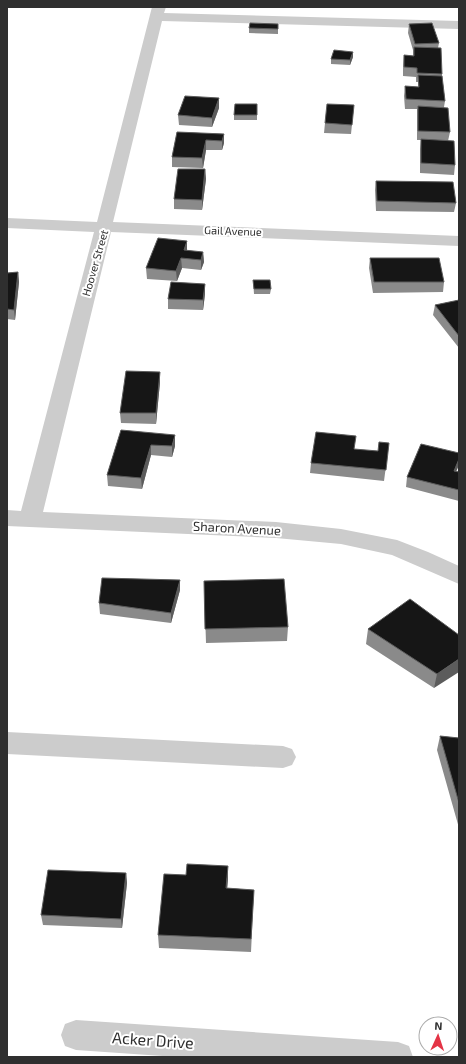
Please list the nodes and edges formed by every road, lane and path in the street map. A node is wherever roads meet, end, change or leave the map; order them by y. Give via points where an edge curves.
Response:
1 (158, 12) edge
2 (459, 24) edge
3 (7, 223) edge
4 (106, 226) junction
5 (459, 240) edge
6 (7, 518) edge
7 (30, 520) junction
8 (459, 576) edge
9 (7, 743) edge
10 (283, 757) dead end
11 (76, 1035) dead end
12 (398, 1057) edge

1 - 2 street
1 - 4 street, Hoover Street
3 - 4 street, Gail Avenue
4 - 5 street, Gail Avenue
4 - 7 street, Hoover Street via 98,248
6 - 7 street, Sharon Avenue
7 - 8 street, Sharon Avenue via 320,534 380,544 418,557
9 - 10 street
11 - 12 street, Acker Drive

